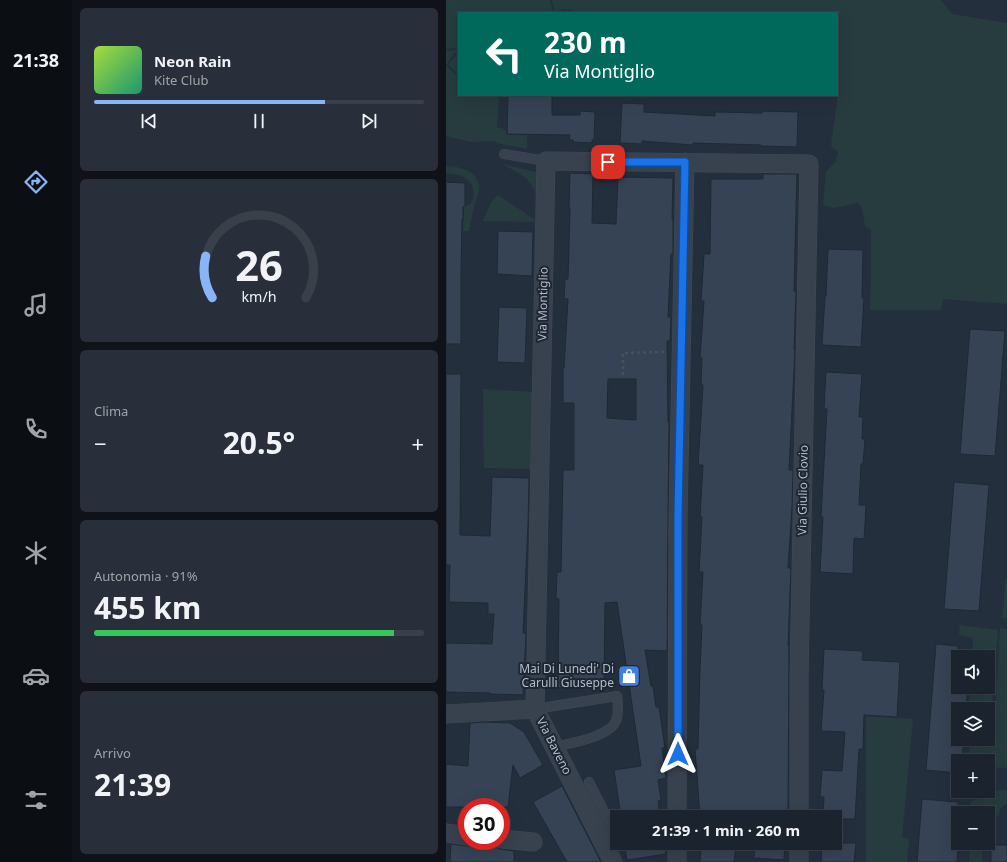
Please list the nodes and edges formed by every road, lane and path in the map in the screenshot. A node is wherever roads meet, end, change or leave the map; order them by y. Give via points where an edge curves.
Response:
1 (504, 154) dead end
2 (546, 161) junction
3 (685, 162) junction
4 (664, 352) dead end
5 (623, 375) dead end
6 (535, 709) junction
7 (446, 714) edge
8 (554, 747) junction
9 (589, 782) dead end
10 (677, 810) edge
11 (799, 810) edge
12 (596, 812) junction
13 (610, 830) edge
14 (446, 834) edge
15 (458, 835) edge
16 (510, 840) edge
17 (533, 842) dead end
18 (677, 850) edge
19 (799, 850) edge
20 (613, 862) edge
21 (677, 862) edge
22 (799, 862) edge

1 - 2 lane
2 - 3 street
2 - 6 street, Via Montiglio
3 - 10 street via 678,517
3 - 11 street, Via Giulio Clovio via 809,164 799,676
4 - 5 path via 623,353
6 - 7 street, Via Baveno
6 - 8 street, Via Baveno
6 - 8 lane via 617,696 616,721 610,729 599,735
8 - 12 street, Via Baveno
9 - 12 lane
12 - 13 lane
12 - 20 street, Via Baveno
14 - 15 street
16 - 17 street
18 - 21 street
19 - 22 street

